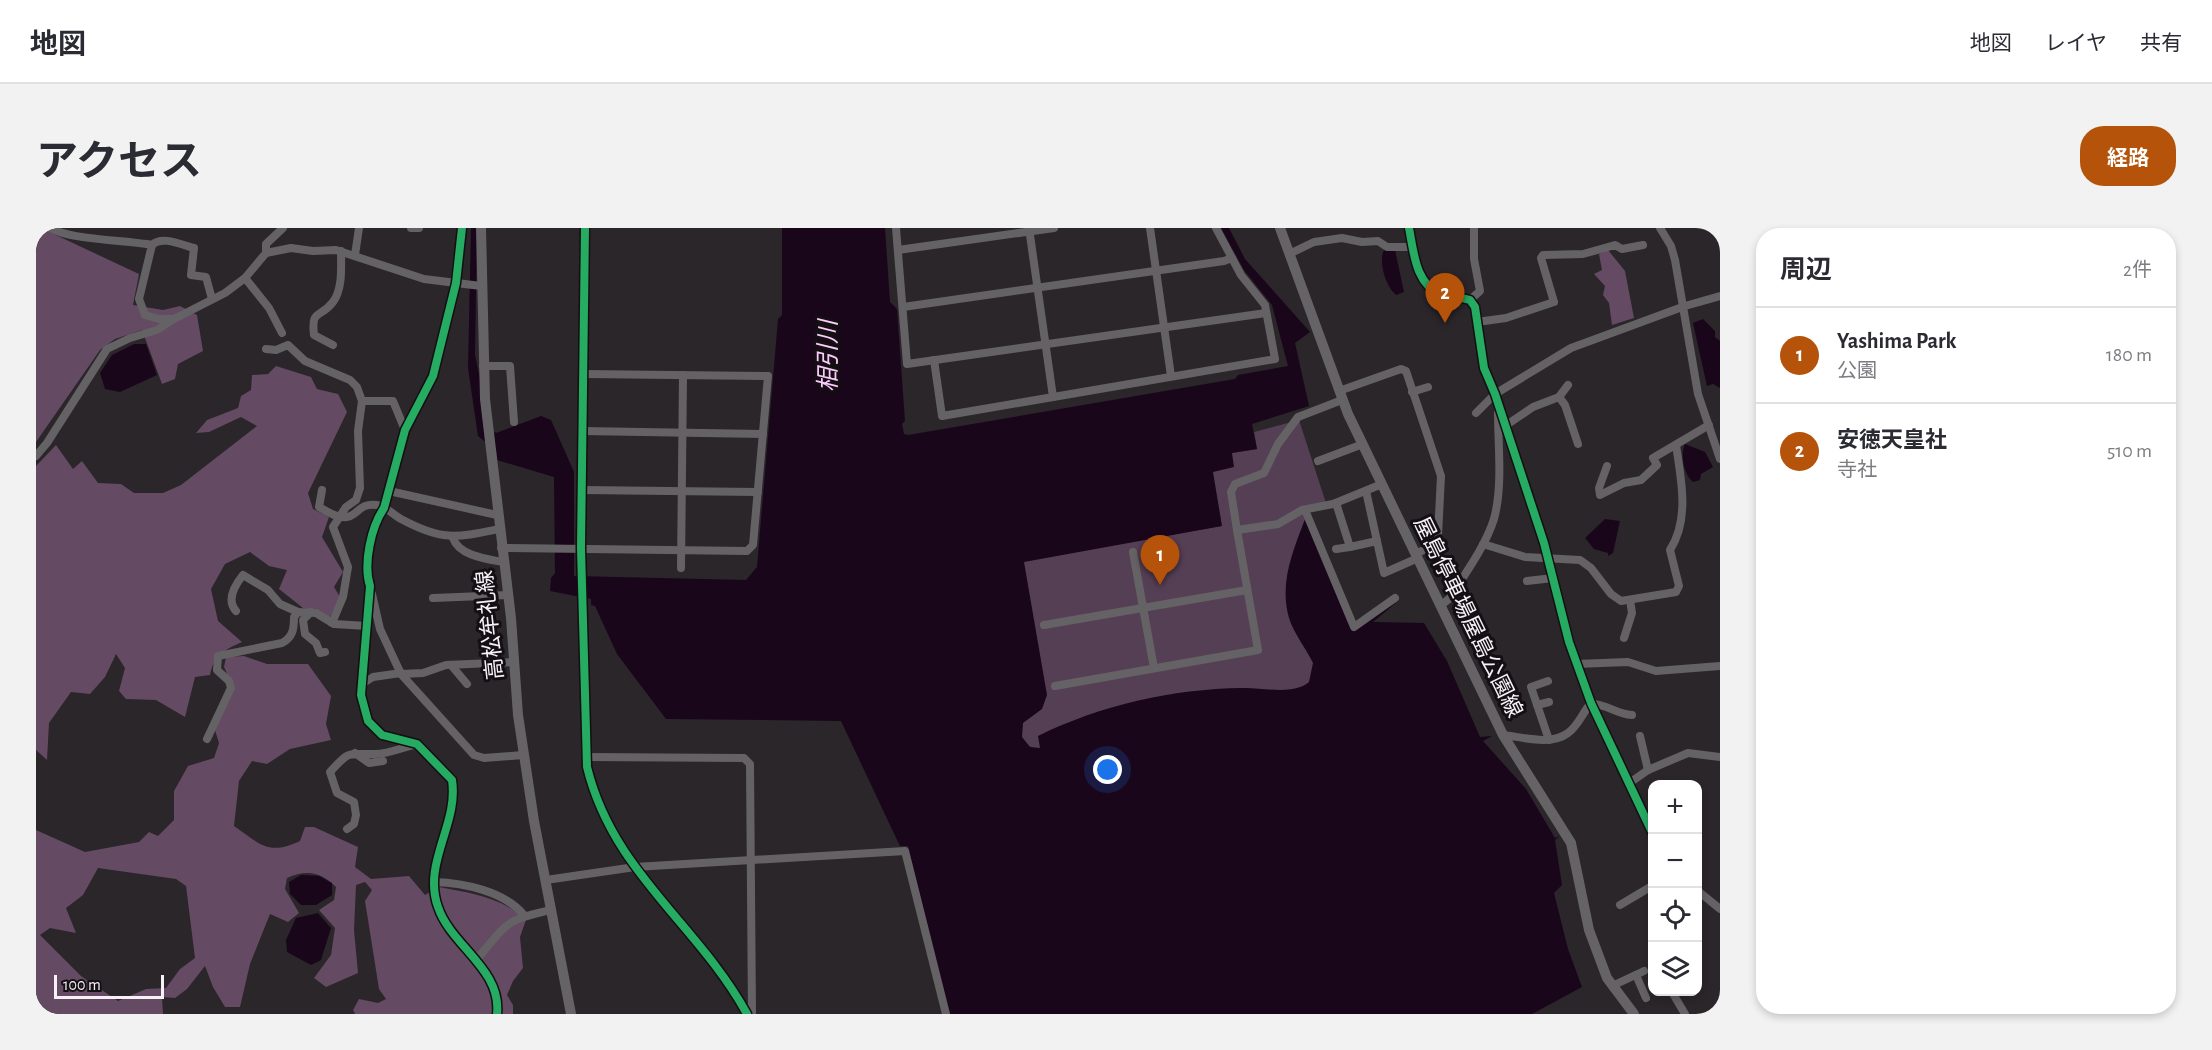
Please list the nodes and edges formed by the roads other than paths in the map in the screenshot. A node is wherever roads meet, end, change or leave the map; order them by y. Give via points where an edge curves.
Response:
1 (50, 228) edge
2 (283, 228) edge
3 (359, 228) edge
4 (411, 228) edge
5 (419, 228) edge
6 (462, 228) edge
7 (481, 228) edge
8 (585, 228) edge
9 (896, 228) edge
10 (1054, 228) edge
11 (1150, 228) edge
12 (1216, 228) edge
13 (1280, 228) edge
14 (1409, 228) edge
15 (1474, 228) edge
16 (1660, 228) edge
17 (1029, 230) edge
18 (152, 245) junction
19 (1643, 245) dead end
20 (1413, 247) junction
21 (898, 250) junction
22 (341, 251) junction
23 (266, 254) junction
24 (1289, 254) junction
25 (355, 255) junction
26 (1232, 258) junction
27 (1156, 271) junction
28 (245, 278) junction
29 (456, 283) junction
30 (481, 286) junction
31 (1037, 288) junction
32 (1720, 296) edge
33 (212, 299) junction
34 (1470, 300) junction
35 (1685, 306) junction
36 (903, 307) junction
37 (1266, 313) junction
38 (174, 319) junction
39 (1477, 322) junction
40 (1164, 328) junction
41 (282, 333) dead end
42 (1045, 344) junction
43 (333, 345) dead end
44 (266, 349) dead end
45 (934, 360) junction
46 (483, 366) junction
47 (583, 374) junction
48 (683, 375) junction
49 (1171, 376) junction
50 (1568, 385) dead end
51 (1428, 387) dead end
52 (1412, 392) junction
53 (1495, 394) junction
54 (1341, 395) junction
55 (1053, 397) junction
56 (1559, 397) junction
57 (362, 401) junction
58 (1498, 407) junction
59 (1476, 414) dead end
60 (514, 422) dead end
61 (1709, 424) junction
62 (1505, 426) junction
63 (405, 430) junction
64 (582, 431) junction
65 (682, 433) junction
66 (763, 434) junction
67 (1363, 444) junction
68 (1578, 444) dead end
69 (1676, 445) junction
70 (36, 456) edge
71 (1720, 459) edge
72 (1318, 460) dead end
73 (1607, 466) dead end
74 (1382, 484) junction
75 (322, 490) dead end
76 (581, 490) junction
77 (389, 491) junction
78 (682, 491) junction
79 (1366, 491) junction
80 (758, 492) junction
81 (1336, 503) junction
82 (384, 508) junction
83 (1305, 510) junction
84 (497, 515) junction
85 (338, 518) junction
86 (499, 529) junction
87 (1237, 530) junction
88 (453, 538) junction
89 (1377, 541) junction
90 (1483, 544) junction
91 (1350, 547) junction
92 (501, 548) junction
93 (578, 548) junction
94 (1336, 549) dead end
95 (681, 550) junction
96 (1134, 552) dead end
97 (1417, 556) junction
98 (1548, 557) junction
99 (503, 562) junction
100 (681, 568) dead end
101 (1553, 578) junction
102 (1527, 580) dead end
103 (370, 586) junction
104 (1247, 590) junction
105 (508, 596) junction
106 (433, 597) dead end
107 (1395, 598) dead end
108 (1630, 600) junction
109 (1440, 605) junction
110 (1143, 608) junction
111 (236, 611) dead end
112 (298, 612) junction
113 (311, 612) junction
114 (332, 623) junction
115 (1044, 625) dead end
116 (367, 626) junction
117 (1624, 638) dead end
118 (325, 652) dead end
119 (514, 662) junction
120 (1576, 664) junction
121 (451, 665) junction
122 (1720, 666) edge
123 (1154, 668) junction
124 (401, 674) junction
125 (1548, 681) dead end
126 (362, 684) junction
127 (467, 684) dead end
128 (1055, 686) dead end
129 (1549, 702) dead end
130 (1591, 704) junction
131 (1537, 705) junction
132 (1632, 715) dead end
133 (1503, 735) junction
134 (1640, 736) dead end
135 (207, 739) dead end
136 (1549, 740) junction
137 (417, 744) junction
138 (355, 753) junction
139 (523, 755) junction
140 (586, 757) junction
141 (1720, 757) edge
142 (383, 761) dead end
143 (1648, 770) junction
144 (1628, 784) junction
145 (1648, 822) edge
146 (347, 829) dead end
147 (750, 860) junction
148 (635, 867) junction
149 (546, 880) junction
150 (434, 882) junction
151 (1650, 888) edge
152 (1702, 894) edge
153 (1620, 905) dead end
154 (1720, 909) edge
155 (552, 910) junction
156 (524, 915) junction
157 (477, 959) junction
158 (1612, 986) junction
159 (1674, 996) edge
160 (1646, 998) dead end
161 (496, 1014) edge
162 (571, 1014) edge
163 (749, 1014) edge
164 (946, 1014) edge
165 (1634, 1014) edge
166 (1685, 1014) edge

1 - 18 street via 89,238
2 - 23 street via 266,244
3 - 25 street
4 - 5 street
6 - 29 street
7 - 30 main road, 高松牟礼線
8 - 47 street
9 - 21 street
10 - 17 street
11 - 27 street
12 - 26 street
13 - 24 main road, 屋島停車場屋島公園線
14 - 20 street
15 - 34 street via 1480,291
16 - 35 street via 1671,246
17 - 21 street
17 - 31 street
18 - 33 street via 164,240 194,248 192,275 206,277
18 - 38 street via 139,299 141,308 145,315
19 - 39 street via 1544,255 1541,258 1554,302 1506,318
20 - 24 street via 1387,247 1379,241 1342,238 1314,242
20 - 34 street via 1418,271 1430,287 1447,296
21 - 36 street
22 - 23 street via 291,248
22 - 25 street
22 - 43 street via 341,275 333,302 313,320 314,335
23 - 28 street
24 - 54 main road, 屋島停車場屋島公園線
25 - 29 street via 424,279
26 - 27 street
26 - 37 street via 1265,305
27 - 31 street
27 - 40 street
28 - 33 street
28 - 41 street via 269,308
29 - 30 street
29 - 63 street via 433,375
30 - 46 main road, 高松牟礼線
31 - 36 street
31 - 42 street
32 - 35 street
33 - 38 street
34 - 39 street
35 - 53 street via 1571,348
35 - 61 street via 1698,394
36 - 45 street via 907,364
37 - 40 street
37 - 49 street via 1275,358
38 - 70 street via 158,330 107,349
39 - 53 street via 1484,368
40 - 42 street
40 - 49 street
42 - 45 street
42 - 55 street
44 - 57 street via 288,345 305,361 350,381
45 - 55 street via 942,416
46 - 60 street via 510,366
46 - 84 main road, 高松牟礼線
47 - 48 street
47 - 64 street
48 - 65 street
48 - 66 street via 768,376
49 - 55 street
50 - 56 street
51 - 52 street
52 - 54 street via 1406,371 1401,369
52 - 97 street via 1441,476 1438,535
53 - 58 street
53 - 59 street
54 - 67 main road, 屋島停車場屋島公園線
54 - 87 street via 1298,417 1278,444 1264,473 1235,484 1232,492
56 - 62 street via 1533,407
56 - 68 street
57 - 63 street via 393,401
57 - 85 street via 358,431 360,488 356,500
58 - 62 street
58 - 90 street via 1498,493 1494,518
61 - 69 street
61 - 71 street
62 - 98 street
63 - 77 street
64 - 65 street
64 - 76 street
65 - 66 street
65 - 78 street
66 - 80 street
67 - 72 street
67 - 74 main road, 屋島停車場屋島公園線
69 - 73 street via 1653,458 1656,465 1641,480 1624,483 1600,495
69 - 108 street via 1683,496 1676,540 1670,550 1679,586 1676,592
74 - 79 street
74 - 97 main road, 屋島停車場屋島公園線
75 - 85 street via 319,507
76 - 78 street
76 - 93 street
77 - 82 street
77 - 84 street
78 - 80 street
78 - 95 street
79 - 81 street
79 - 89 street
80 - 95 street via 753,545 747,551
81 - 83 street
81 - 91 street
82 - 85 street via 370,505 346,519
82 - 88 street via 430,532
82 - 103 street via 370,547 366,574
83 - 87 street via 1278,524
83 - 107 street via 1354,627
84 - 86 main road, 高松牟礼線
85 - 114 street via 333,527 335,537 345,552 348,567 344,597
86 - 88 street
86 - 92 main road, 高松牟礼線
87 - 104 street
88 - 99 street via 466,551
89 - 91 street
89 - 97 street via 1384,573
90 - 98 street via 1525,557
90 - 109 street via 1449,599
91 - 94 street
92 - 93 street
92 - 99 main road, 高松牟礼線
93 - 95 street
93 - 140 street
95 - 100 street
96 - 110 street
97 - 109 main road, 屋島停車場屋島公園線
98 - 101 street
98 - 108 street via 1580,560 1599,575 1616,598
99 - 105 main road, 高松牟礼線
101 - 102 street
101 - 120 street
103 - 116 street
103 - 124 street via 380,629
104 - 110 street
104 - 123 street via 1258,650
105 - 106 street
105 - 119 main road, 高松牟礼線
108 - 117 street via 1632,613
109 - 133 main road, 屋島停車場屋島公園線
110 - 115 street
110 - 123 street
111 - 112 street via 231,596 243,575 268,590 280,604
112 - 113 street
112 - 135 street via 290,639 218,656 217,670 231,687
113 - 114 street
113 - 118 street via 303,620 305,634 320,653
114 - 116 street
116 - 126 street
119 - 121 street
119 - 139 main road, 高松牟礼線
120 - 122 street via 1628,662 1656,670
120 - 130 street
121 - 124 street
121 - 127 street
123 - 128 street
124 - 126 street via 373,677
124 - 139 street via 474,755
125 - 131 street via 1527,688
126 - 137 street via 368,721 374,729 381,735
129 - 131 street
130 - 132 street
130 - 136 street via 1568,734
130 - 144 street
131 - 136 street
133 - 136 street
133 - 158 main road, 屋島停車場屋島公園線 via 1571,843 1589,930
134 - 143 street
137 - 138 street via 376,755
137 - 150 street via 446,771 453,787
138 - 142 street via 369,763
138 - 146 street via 330,772 337,793 354,802 354,824
139 - 149 main road, 高松牟礼線
140 - 147 street via 744,758 750,764
140 - 148 street via 601,813
141 - 143 street via 1688,753
143 - 144 street
144 - 145 street
147 - 148 street
147 - 163 street
147 - 164 street via 905,851
148 - 149 street
148 - 163 street
149 - 155 main road, 高松牟礼線
150 - 156 street via 460,884 499,896
150 - 157 street via 445,923
151 - 153 street
152 - 154 street
155 - 156 street
155 - 162 main road, 高松牟礼線
156 - 157 street via 507,923
157 - 161 street via 488,976
158 - 160 street via 1640,973
158 - 165 main road, 屋島停車場屋島公園線
159 - 166 street

